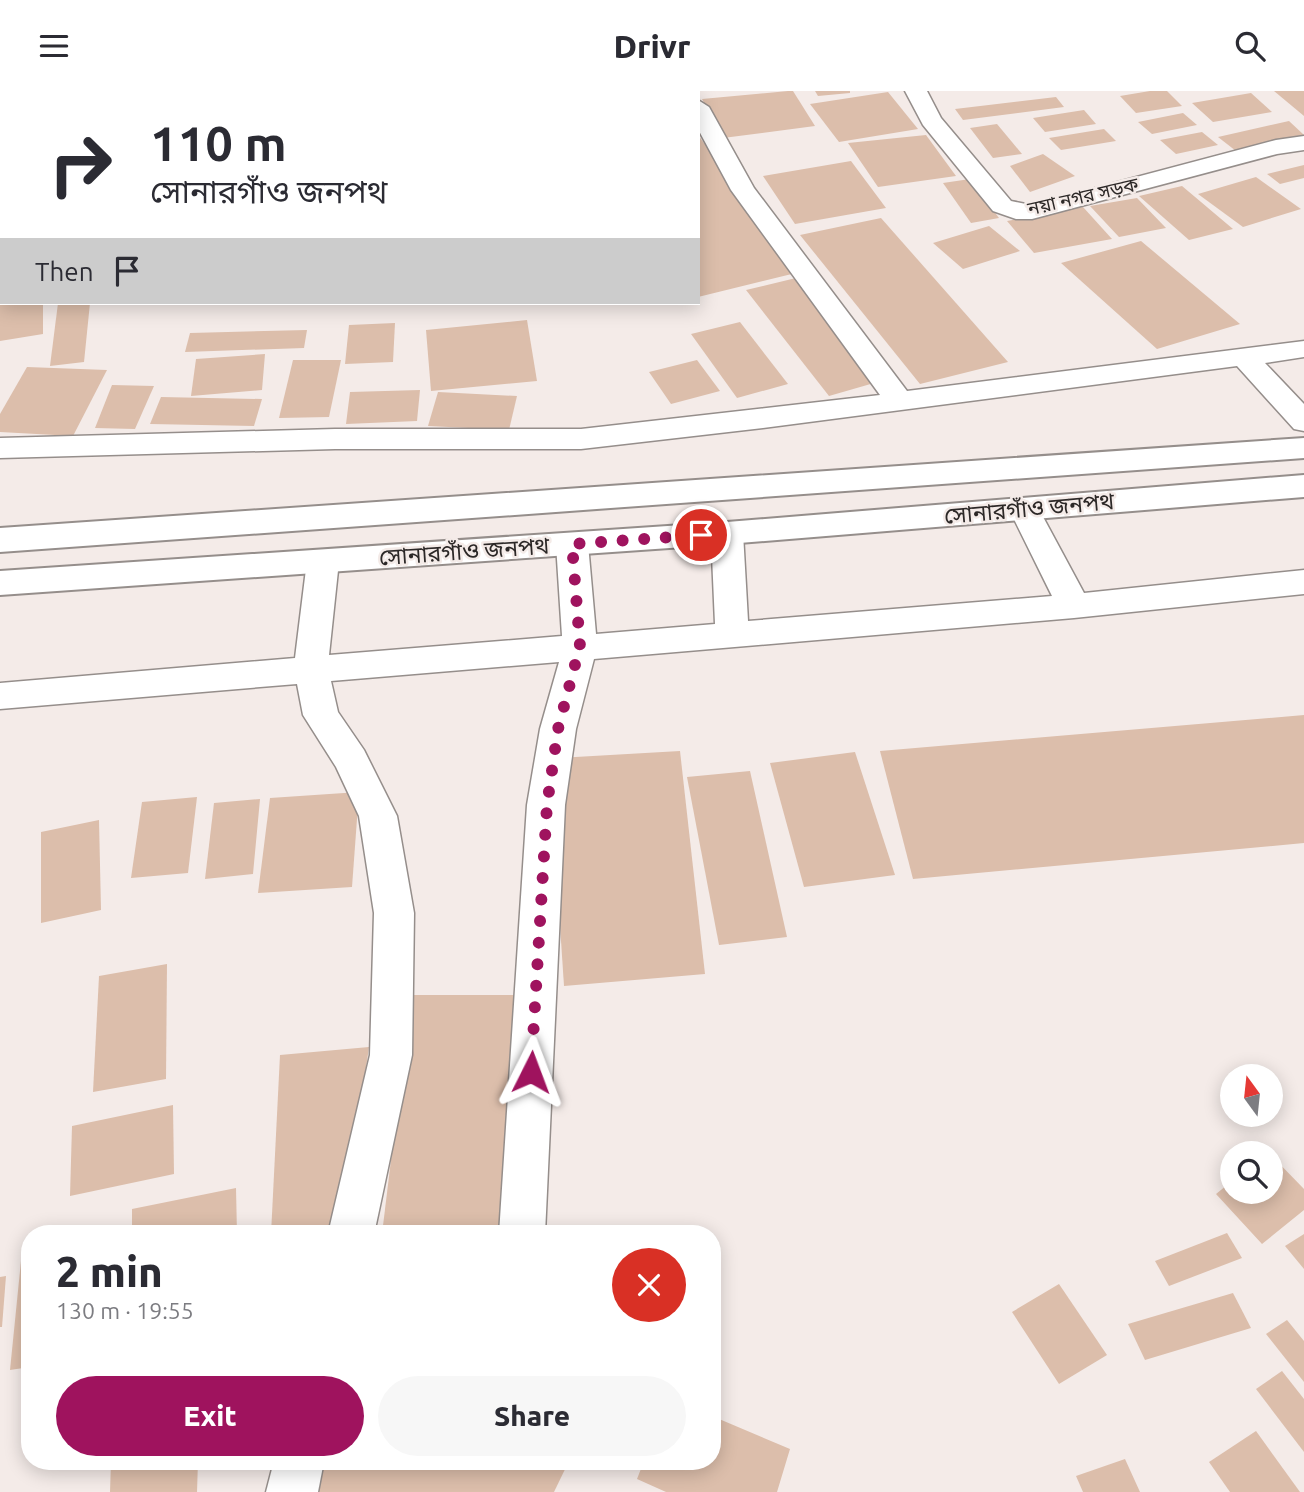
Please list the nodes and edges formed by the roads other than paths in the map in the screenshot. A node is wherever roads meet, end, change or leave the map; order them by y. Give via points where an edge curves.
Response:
1 (916, 91) edge
2 (700, 111) edge
3 (1304, 143) edge
4 (1304, 349) edge
5 (1244, 357) junction
6 (900, 402) junction
7 (1304, 422) edge
8 (0, 448) edge
9 (1304, 448) edge
10 (1304, 486) edge
11 (1024, 509) junction
12 (727, 533) junction
13 (0, 540) edge
14 (572, 544) junction
15 (323, 561) junction
16 (1304, 582) edge
17 (0, 583) edge
18 (1074, 606) junction
19 (732, 633) junction
20 (580, 646) junction
21 (311, 669) junction
22 (0, 695) edge
23 (353, 1225) edge
24 (523, 1225) edge
25 (297, 1470) edge
26 (292, 1492) edge

1 - 3 street, নয়া নগর সড়ক via 932,120 1002,206 1017,212 1032,212
2 - 6 street via 743,190
4 - 5 street
5 - 6 street
5 - 7 street
6 - 8 street via 581,439 335,439
9 - 13 main road, সোনারগাঁও জনপথ
10 - 11 main road, সোনারগাঁও জনপথ
11 - 12 main road, সোনারগাঁও জনপথ
11 - 18 street
12 - 14 main road, সোনারগাঁও জনপথ
12 - 19 street
14 - 15 main road, সোনারগাঁও জনপথ
14 - 20 street
15 - 17 main road, সোনারগাঁও জনপথ
15 - 21 street
16 - 18 street
18 - 19 street
19 - 20 street
20 - 21 street
20 - 24 street via 558,729 547,805
21 - 22 street
21 - 23 street via 321,715 351,760 378,816 394,913 391,1055
25 - 26 street

